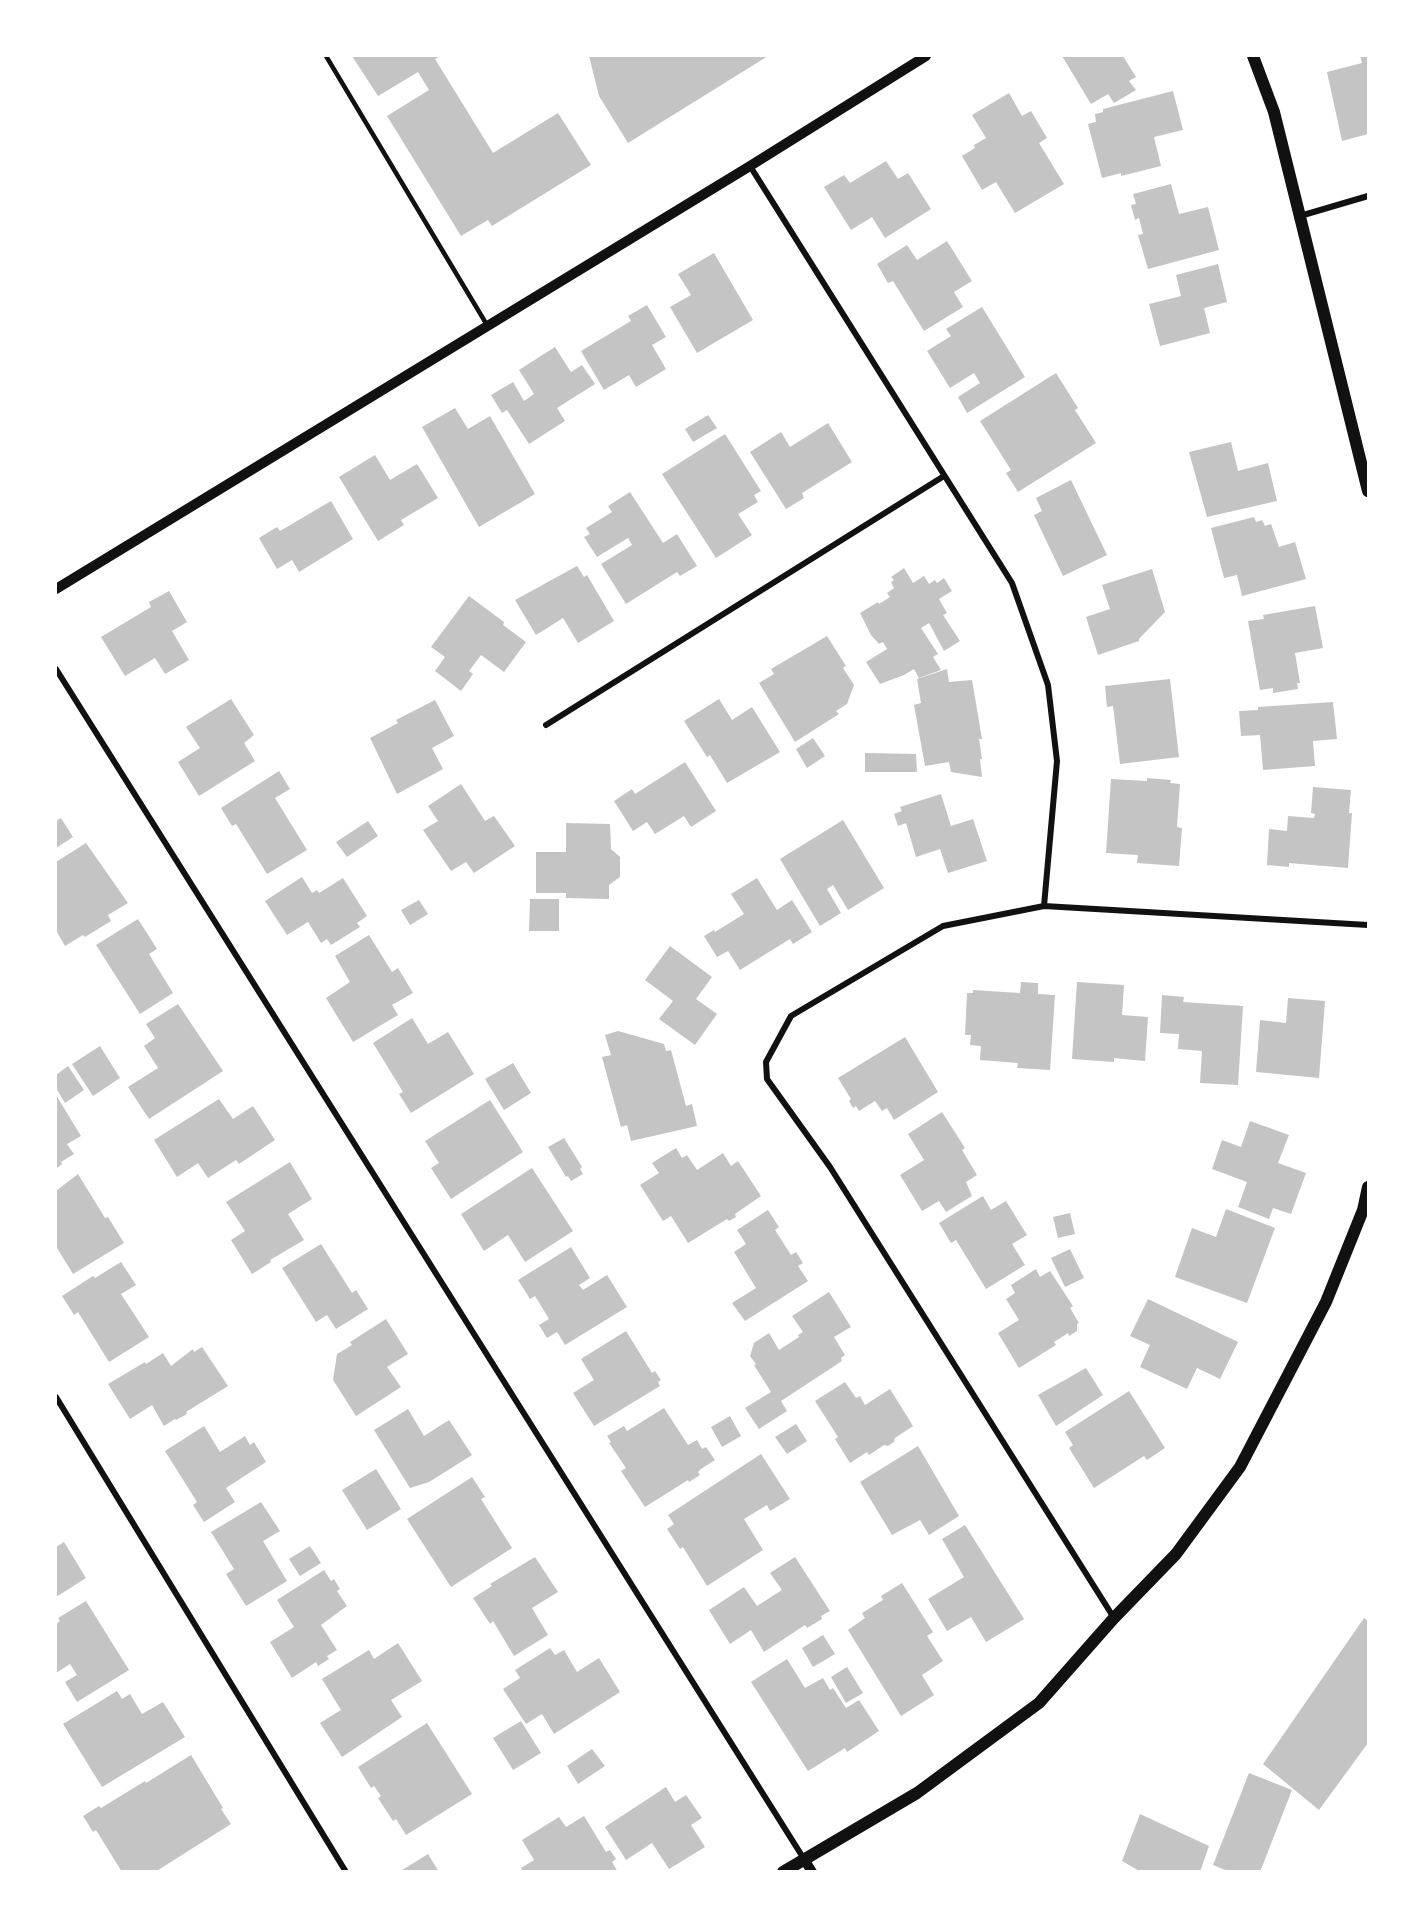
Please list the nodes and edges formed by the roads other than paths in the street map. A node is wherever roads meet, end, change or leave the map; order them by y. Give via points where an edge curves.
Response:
1 (326, 56) edge
2 (927, 56) edge
3 (1253, 56) edge
4 (750, 166) junction
5 (1368, 196) edge
6 (1299, 216) junction
7 (487, 325) junction
8 (944, 476) junction
9 (1368, 491) edge
10 (56, 589) edge
11 (56, 669) edge
12 (546, 725) dead end
13 (1044, 906) junction
14 (1368, 925) edge
15 (1368, 1187) edge
16 (56, 1397) edge
17 (1114, 1618) junction
18 (804, 1859) junction
19 (346, 1872) edge
20 (783, 1872) edge
21 (812, 1872) edge

1 - 7 lane
2 - 4 street
3 - 6 main road via 1274,112
4 - 7 street
4 - 8 street
5 - 6 street
6 - 9 main road
7 - 10 street
8 - 12 street
8 - 13 street via 1012,583 1047,685 1057,761
11 - 18 street
13 - 14 street
13 - 17 street via 943,926 791,1016 766,1062 767,1079 830,1167
15 - 17 main road via 1363,1210 1326,1302 1240,1467 1176,1554
16 - 19 street
17 - 18 main road via 1039,1703 917,1793
18 - 20 main road
18 - 21 street

